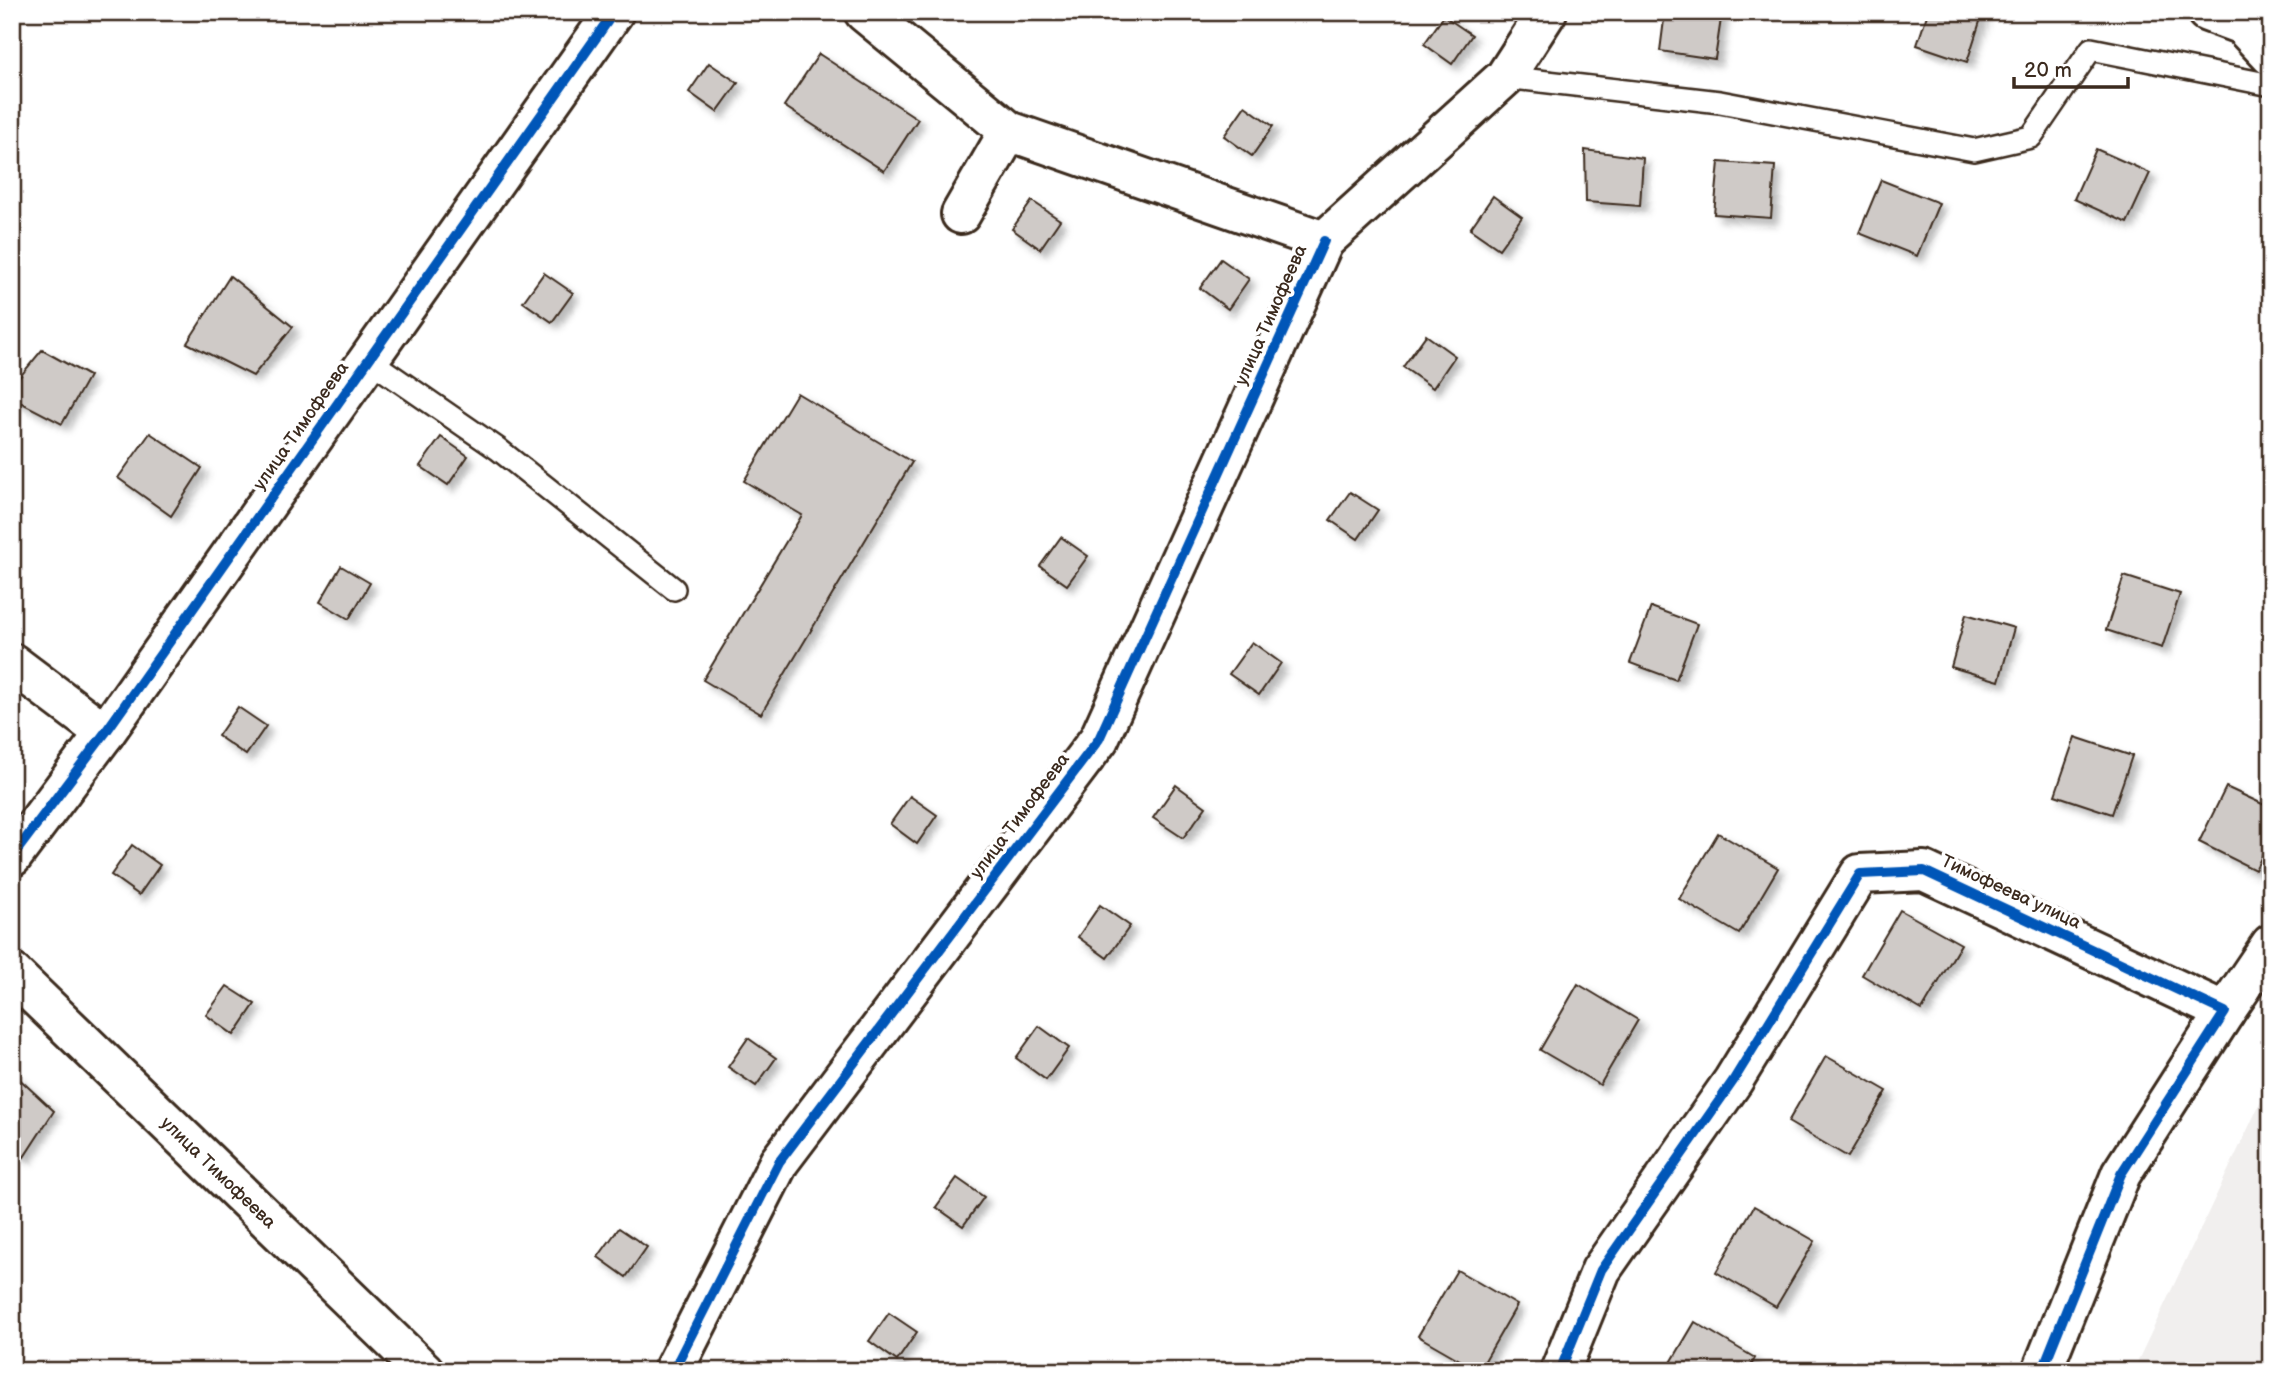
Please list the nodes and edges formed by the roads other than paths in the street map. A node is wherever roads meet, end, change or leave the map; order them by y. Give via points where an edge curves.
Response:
1 (614, 12) edge
2 (864, 12) edge
3 (1547, 12) edge
4 (2232, 16) edge
5 (2271, 56) edge
6 (1505, 77) junction
7 (2271, 85) edge
8 (1009, 131) junction
9 (961, 214) dead end
10 (1324, 241) junction
11 (369, 360) junction
12 (674, 589) dead end
13 (12, 663) edge
14 (105, 733) junction
15 (12, 857) edge
16 (2271, 944) edge
17 (12, 973) edge
18 (2225, 1012) junction
19 (424, 1371) edge
20 (673, 1371) edge
21 (1560, 1371) edge
22 (2042, 1371) edge

1 - 11 street, улица Тимофеева
2 - 8 street, улица Тимофеева
3 - 6 street, улица Тимофеева
4 - 5 street
6 - 7 lane via 1720,102 1974,150 2031,137 2091,49
6 - 10 street, улица Тимофеева
8 - 9 street
8 - 10 street, улица Тимофеева
10 - 20 street, улица Тимофеева via 1099,739 779,1162
11 - 12 lane via 498,449
11 - 14 street, улица Тимофеева
13 - 14 street
14 - 15 street, улица Тимофеева
16 - 18 street
17 - 19 street, улица Тимофеева
18 - 21 street, Тимофеева улица via 1924,871 1860,874 1733,1081 1601,1270
18 - 22 street via 2121,1174

